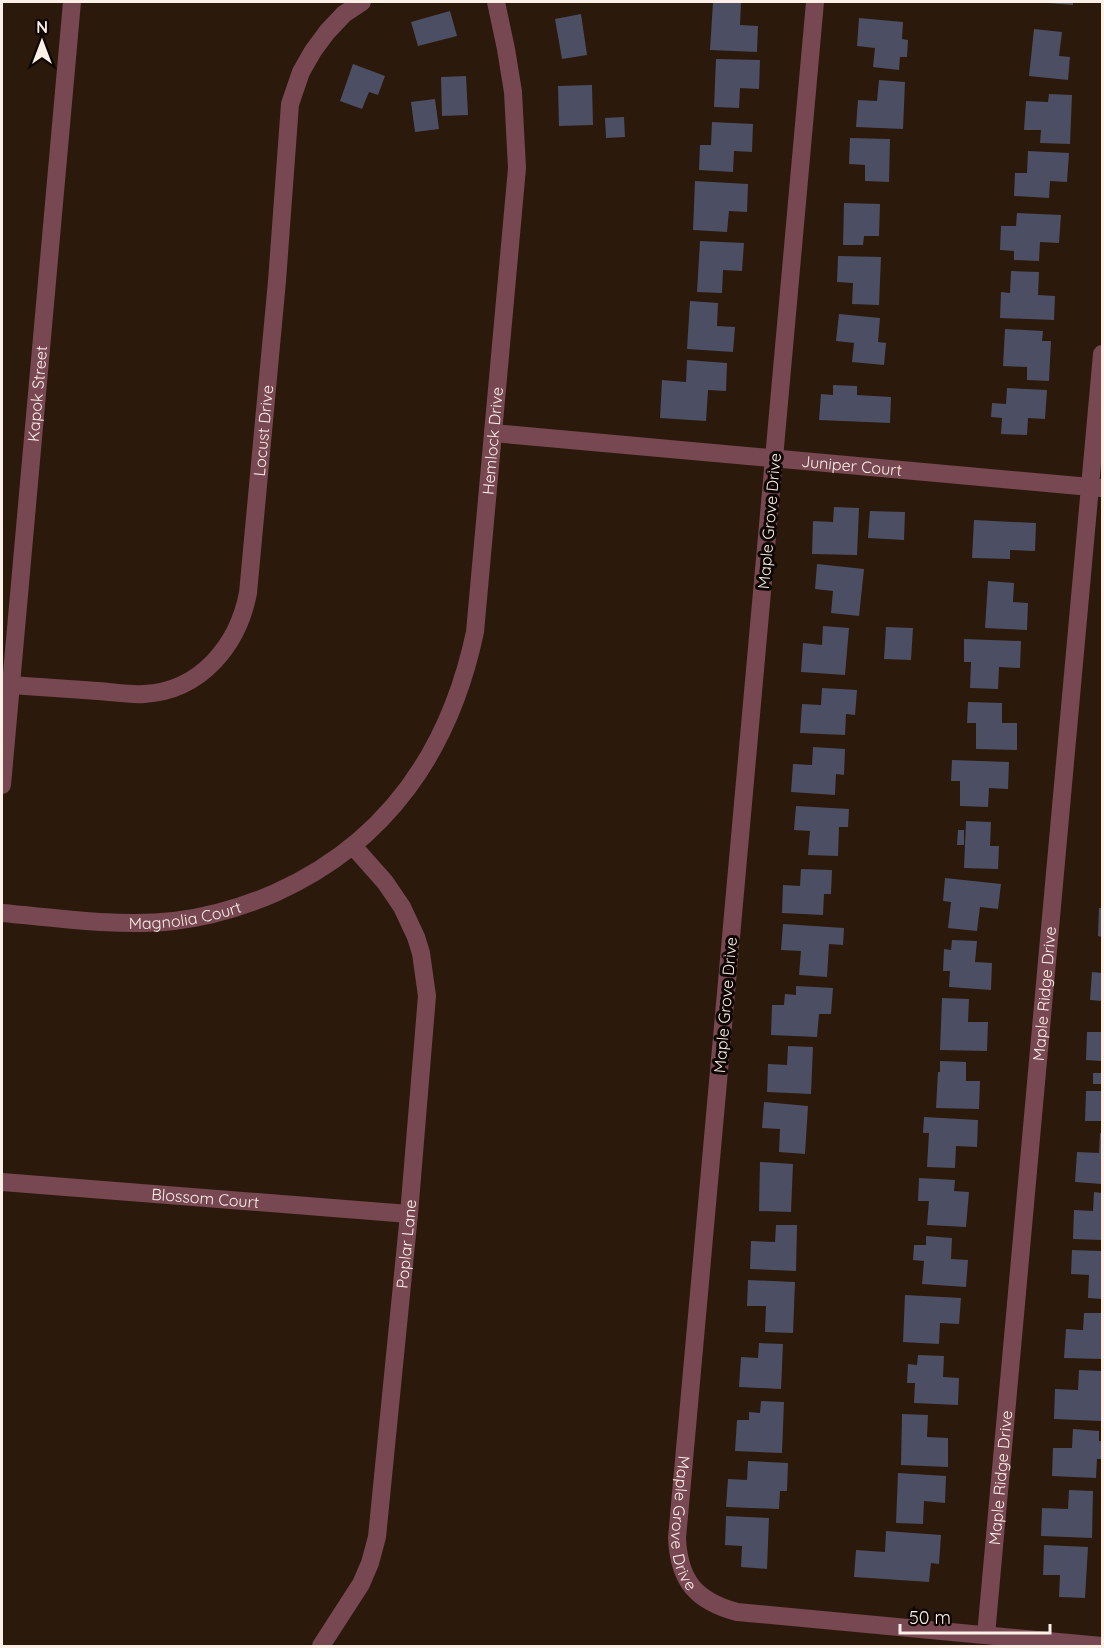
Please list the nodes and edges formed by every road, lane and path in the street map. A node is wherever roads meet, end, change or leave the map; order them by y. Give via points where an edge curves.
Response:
1 (72, 2) edge
2 (362, 2) edge
3 (496, 2) edge
4 (815, 2) edge
5 (1102, 354) edge
6 (493, 433) junction
7 (775, 458) junction
8 (1096, 488) edge
9 (10, 685) junction
10 (2, 785) edge
11 (353, 846) junction
12 (2, 913) edge
13 (2, 1182) edge
14 (409, 1214) junction
15 (986, 1635) junction
16 (1102, 1646) edge
17 (321, 1647) edge

1 - 9 street, Kapok Street
2 - 9 street, Locust Drive via 333,26 313,51 290,104 249,581 239,627 209,668 162,691 136,694
3 - 6 street, Hemlock Drive via 513,92 516,168
4 - 7 street, Maple Grove Drive
5 - 8 street, Maple Ridge Drive
6 - 7 street, Juniper Court
6 - 11 street, Hemlock Drive via 475,632 460,689 426,762 401,798
7 - 8 street, Juniper Court
7 - 15 street, Maple Grove Drive via 678,1557 695,1591 710,1603 737,1612
8 - 15 street, Maple Ridge Drive
9 - 10 street, Kapok Street
11 - 12 street, Magnolia Court via 295,884 217,914 123,924
11 - 14 street, Poplar Lane via 402,907 416,937 425,972 427,996
13 - 14 street, Blossom Court
14 - 17 street, Poplar Lane via 378,1537 361,1584
15 - 16 street, Maple Grove Drive

